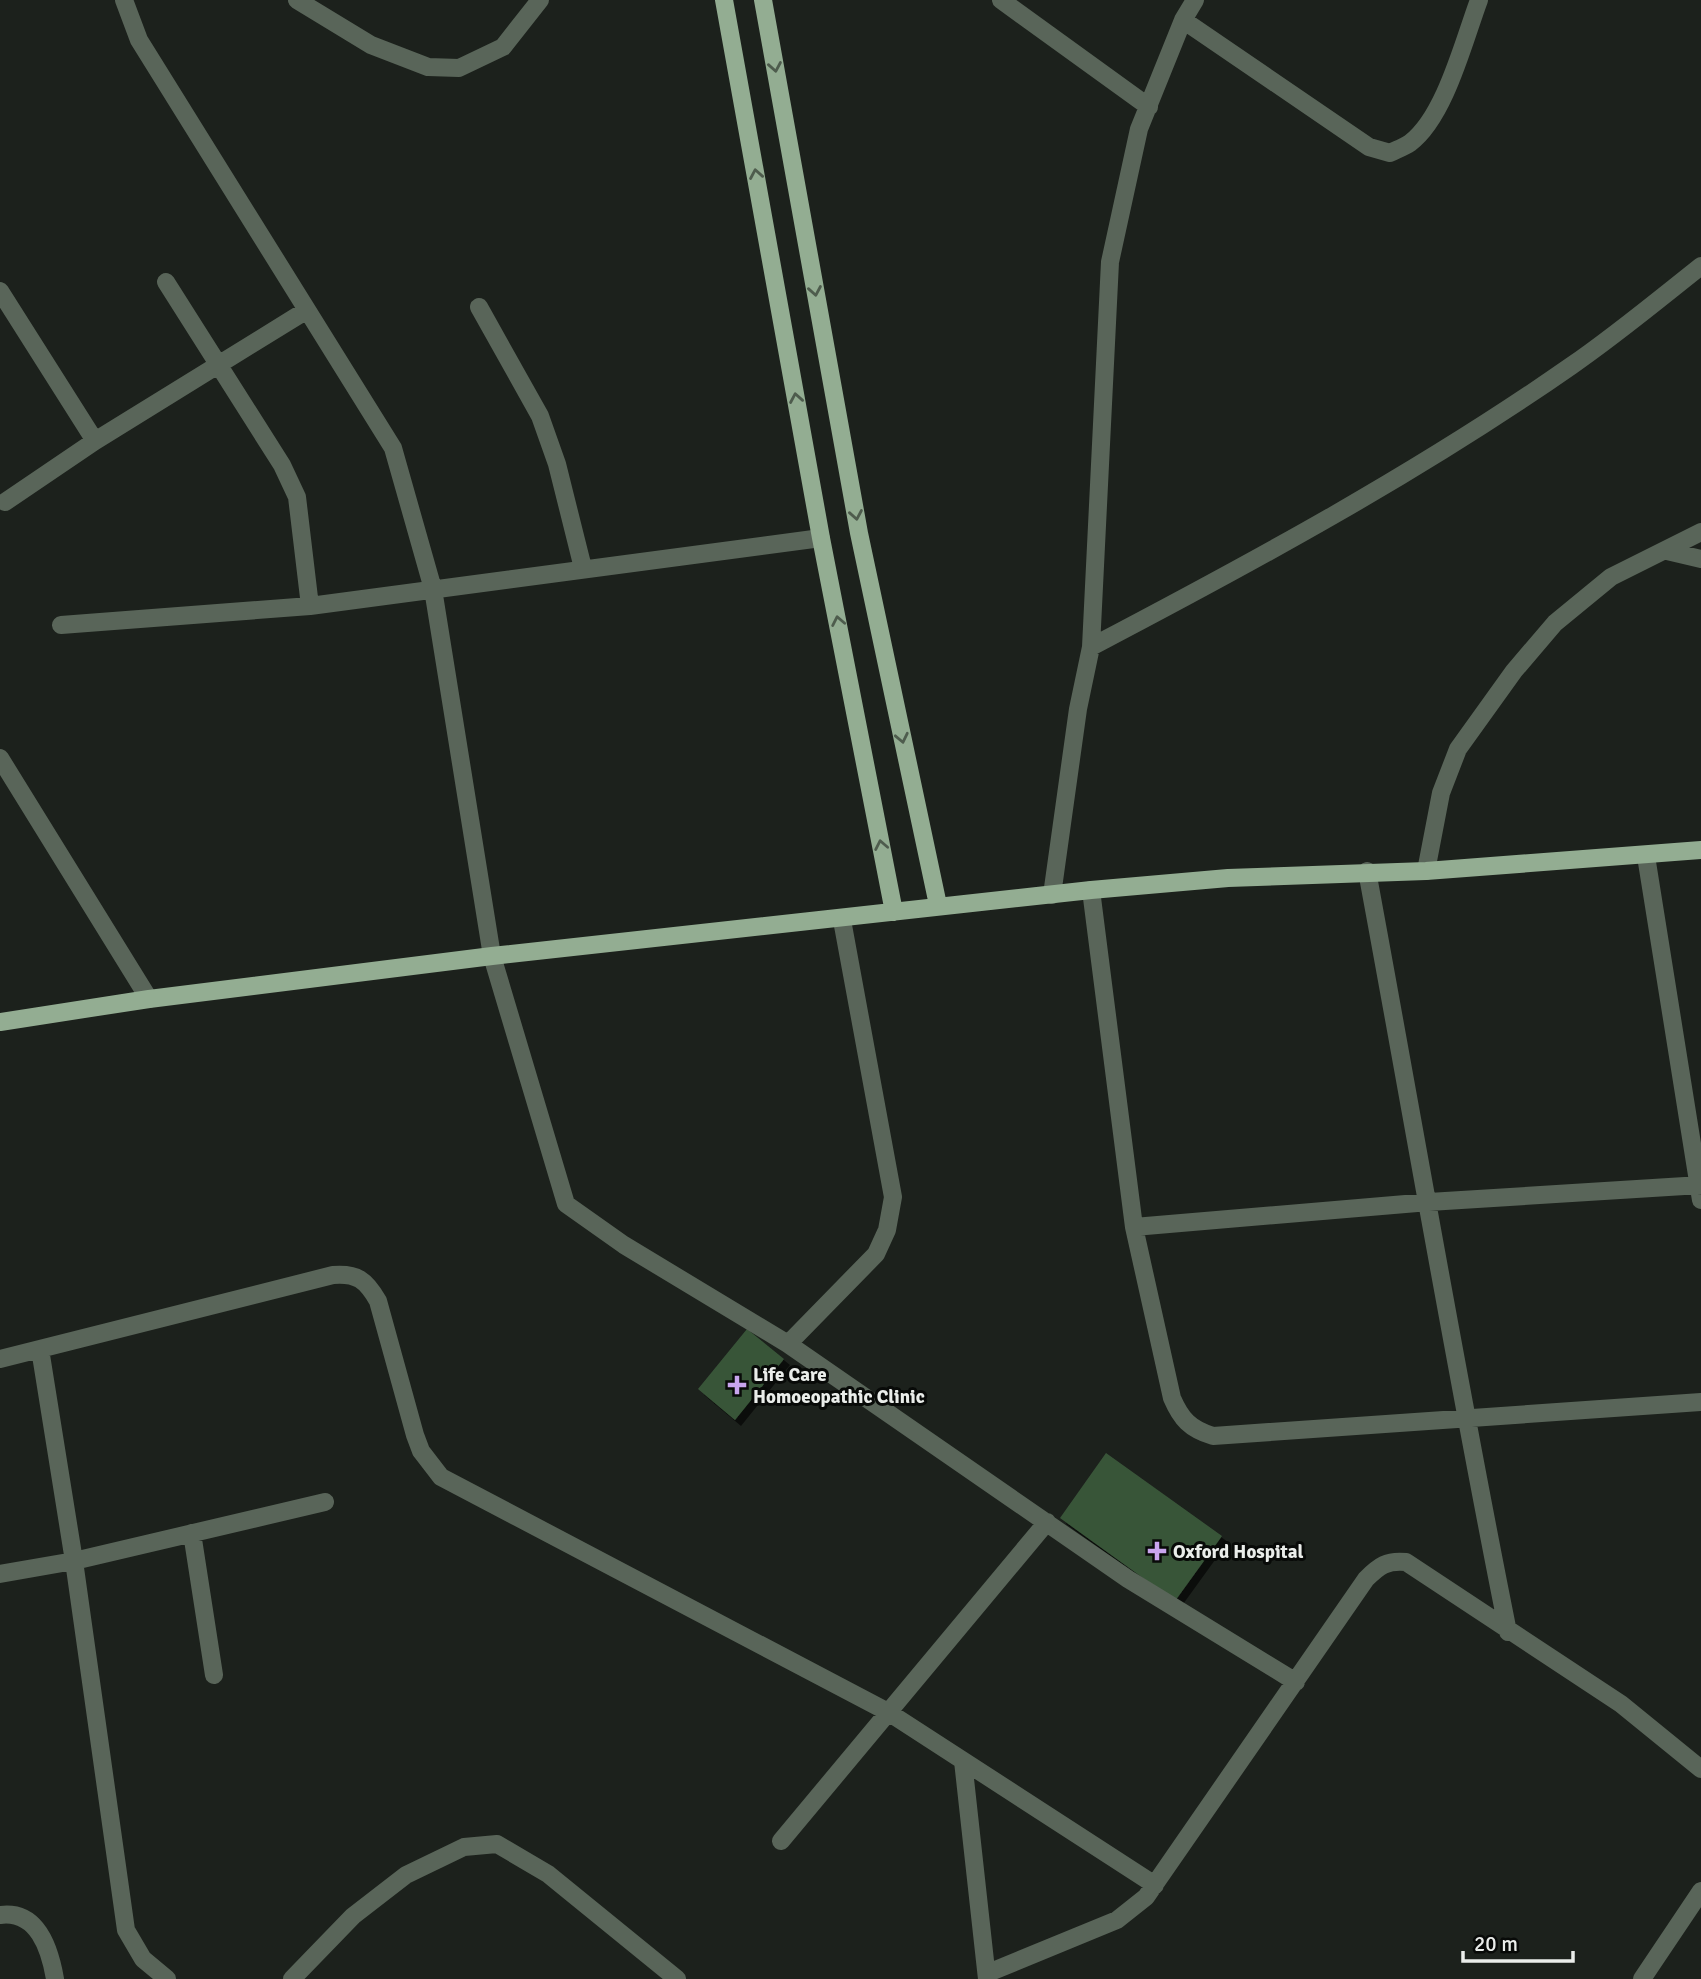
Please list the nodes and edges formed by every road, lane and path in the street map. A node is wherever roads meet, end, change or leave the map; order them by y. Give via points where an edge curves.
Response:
1 (124, 0) edge
2 (297, 0) edge
3 (724, 0) edge
4 (763, 0) edge
5 (1001, 0) edge
6 (1195, 0) edge
7 (1479, 0) edge
8 (537, 1) edge
9 (1183, 20) junction
10 (1149, 107) junction
11 (1701, 266) edge
12 (166, 282) dead end
13 (0, 291) edge
14 (479, 307) dead end
15 (307, 310) junction
16 (219, 364) junction
17 (95, 441) junction
18 (5, 502) dead end
19 (1701, 532) edge
20 (821, 538) junction
21 (1667, 551) junction
22 (1701, 559) edge
23 (583, 568) junction
24 (433, 589) junction
25 (310, 606) junction
26 (61, 625) dead end
27 (1091, 647) junction
28 (0, 758) edge
29 (1701, 850) edge
30 (1646, 856) junction
31 (1367, 871) junction
32 (1426, 871) junction
33 (1091, 890) junction
34 (1052, 895) junction
35 (938, 905) junction
36 (894, 912) junction
37 (842, 920) junction
38 (492, 956) junction
39 (149, 999) junction
40 (0, 1022) edge
41 (1700, 1190) edge
42 (1429, 1202) junction
43 (1134, 1227) junction
44 (788, 1343) junction
45 (40, 1349) junction
46 (0, 1359) edge
47 (1701, 1402) edge
48 (1465, 1419) junction
49 (325, 1502) dead end
50 (1047, 1522) junction
51 (192, 1533) junction
52 (74, 1560) junction
53 (0, 1574) edge
54 (1508, 1632) junction
55 (214, 1675) dead end
56 (1296, 1682) junction
57 (888, 1712) junction
58 (963, 1761) junction
59 (1701, 1769) edge
60 (781, 1840) dead end
61 (1155, 1885) junction
62 (1701, 1891) edge
63 (0, 1915) edge
64 (988, 1976) edge
65 (55, 1979) edge
66 (167, 1979) edge
67 (292, 1979) edge
68 (677, 1979) edge
69 (1642, 1979) edge

1 - 15 street via 139,40
2 - 8 street via 371,45 428,67 459,68 503,47
20 -> 3 main road
4 -> 35 main road via 859,533
5 - 10 street
6 - 9 street
7 - 9 street via 1427,124 1410,144 1390,153 1369,146
9 - 10 street
10 - 27 street via 1139,129 1110,262
11 - 27 street via 1572,366 1448,445 1306,532
12 - 16 street
13 - 17 street
14 - 23 street via 540,416
15 - 16 street
15 - 24 street via 393,448
16 - 17 street
16 - 25 street via 297,497
17 - 18 street
19 - 21 street
20 - 23 street
36 -> 20 main road
21 - 22 street
21 - 32 street via 1611,577 1555,624 1514,671 1458,748 1441,793
23 - 24 street
24 - 25 street
24 - 38 street
25 - 26 street
27 - 34 street
28 - 39 street
29 - 30 main road
30 - 32 main road
30 - 41 street
31 - 32 main road
31 - 33 main road
31 - 42 street
33 - 34 main road
33 - 43 street
34 - 35 main road
35 - 36 main road
36 - 37 main road
37 - 38 main road
37 - 44 street via 893,1197 887,1230 876,1254
38 - 39 main road
38 - 44 street via 566,1205
39 - 40 main road
41 - 42 street
42 - 43 street
42 - 48 street
43 - 48 street via 1172,1398 1180,1417 1196,1431 1213,1436
44 - 50 street
45 - 46 street
45 - 52 street
45 - 57 street via 351,1274 367,1282 378,1301 415,1435 441,1477
47 - 48 street
48 - 54 street
49 - 51 street
50 - 56 street via 1128,1579
50 - 57 street
51 - 52 street
51 - 55 street
52 - 53 street
52 - 66 street via 126,1930 143,1959
54 - 56 street via 1406,1562 1394,1561 1379,1566 1366,1579
54 - 59 street via 1621,1704
56 - 61 street
57 - 58 street
57 - 60 street
58 - 61 street
58 - 64 street
61 - 64 street via 1117,1920
62 - 69 street
63 - 65 street via 24,1919 43,1934
67 - 68 street via 353,1916 405,1875 464,1847 497,1844 548,1874

